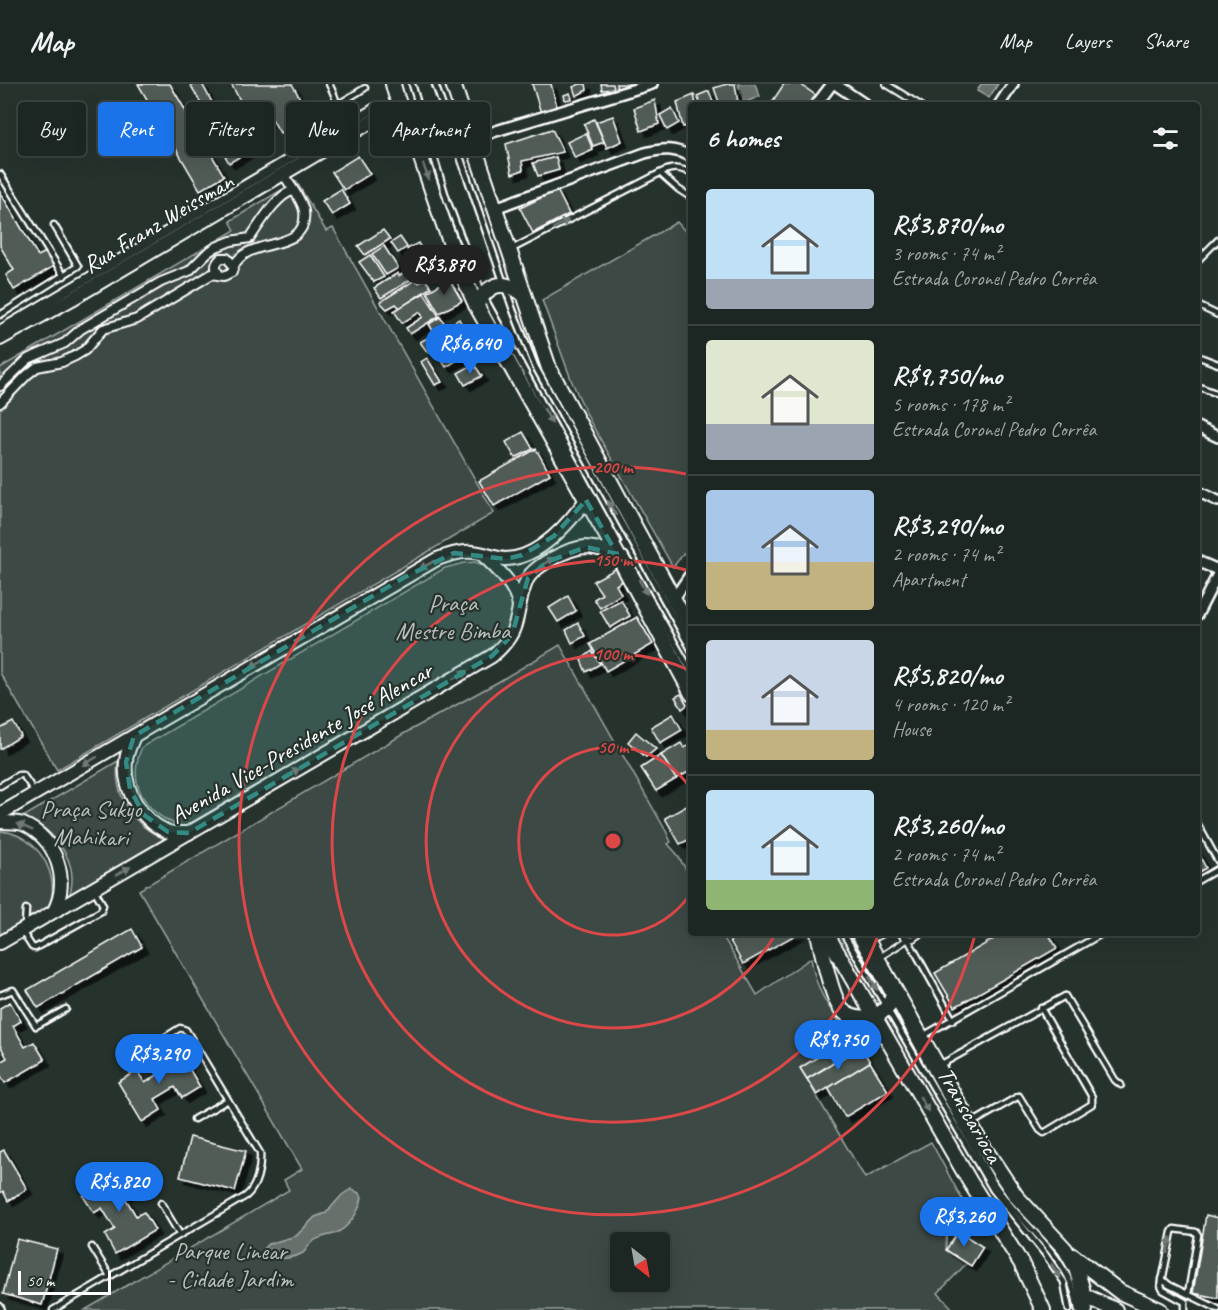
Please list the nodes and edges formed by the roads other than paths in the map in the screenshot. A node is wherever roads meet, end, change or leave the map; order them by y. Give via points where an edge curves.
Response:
1 (329, 84) edge
2 (393, 84) edge
3 (413, 84) edge
4 (435, 84) edge
5 (453, 84) edge
6 (652, 84) edge
7 (833, 84) edge
8 (886, 84) edge
9 (1013, 84) edge
10 (365, 88) dead end
11 (337, 102) edge
12 (343, 102) edge
13 (397, 102) edge
14 (459, 102) edge
15 (818, 102) edge
16 (861, 102) edge
17 (915, 102) edge
18 (1001, 102) edge
19 (490, 133) edge
20 (688, 155) edge
21 (301, 156) edge
22 (309, 156) edge
23 (420, 156) edge
24 (477, 156) edge
25 (688, 172) edge
26 (660, 173) junction
27 (0, 174) edge
28 (283, 174) junction
29 (293, 191) junction
30 (688, 195) edge
31 (495, 208) junction
32 (54, 225) dead end
33 (1218, 240) edge
34 (509, 251) junction
35 (1200, 258) edge
36 (233, 265) junction
37 (218, 273) junction
38 (64, 276) junction
39 (504, 284) junction
40 (523, 294) junction
41 (479, 300) junction
42 (1200, 306) edge
43 (0, 315) edge
44 (1218, 315) edge
45 (0, 330) edge
46 (0, 339) edge
47 (1200, 357) edge
48 (1218, 364) edge
49 (0, 386) edge
50 (1200, 387) edge
51 (1218, 394) edge
52 (0, 403) edge
53 (1200, 428) edge
54 (1218, 436) edge
55 (1200, 492) edge
56 (586, 500) junction
57 (1218, 500) edge
58 (483, 554) junction
59 (617, 554) junction
60 (1200, 562) edge
61 (1218, 570) edge
62 (1218, 574) edge
63 (688, 578) edge
64 (673, 600) junction
65 (1200, 608) edge
66 (519, 610) junction
67 (688, 626) edge
68 (688, 644) edge
69 (688, 666) edge
70 (688, 687) edge
71 (134, 736) junction
72 (0, 786) edge
73 (35, 794) junction
74 (0, 814) edge
75 (0, 822) edge
76 (1200, 828) edge
77 (189, 833) junction
78 (1218, 861) edge
79 (1218, 869) edge
80 (1200, 879) edge
81 (94, 888) junction
82 (26, 909) dead end
83 (54, 911) junction
84 (23, 929) junction
85 (819, 936) edge
86 (828, 936) edge
87 (845, 936) edge
88 (855, 936) edge
89 (904, 936) edge
90 (919, 936) edge
91 (1098, 936) edge
92 (866, 937) edge
93 (908, 939) junction
94 (0, 943) edge
95 (878, 958) junction
96 (891, 981) junction
97 (0, 995) edge
98 (890, 1004) junction
99 (1041, 1008) junction
100 (66, 1010) dead end
101 (875, 1016) junction
102 (953, 1020) junction
103 (922, 1037) junction
104 (154, 1044) dead end
105 (938, 1066) junction
106 (1120, 1085) dead end
107 (228, 1100) junction
108 (194, 1119) dead end
109 (970, 1124) junction
110 (161, 1203) dead end
111 (180, 1235) junction
112 (92, 1247) dead end
113 (1065, 1249) junction
114 (110, 1276) junction
115 (1162, 1279) junction
116 (1188, 1294) junction
117 (1083, 1295) junction
118 (0, 1306) edge
119 (1218, 1309) edge
120 (2, 1310) edge
121 (53, 1310) edge
122 (1043, 1310) edge
123 (1070, 1310) edge
124 (1078, 1310) edge
125 (1085, 1310) edge
126 (1114, 1310) edge
127 (1160, 1310) edge
128 (1185, 1310) edge

1 - 11 lane
2 - 13 main road
3 - 41 lane
4 - 39 lane
5 - 14 main road
6 - 19 street
7 - 15 street
7 - 16 street
8 - 17 lane
9 - 18 street
10 - 12 lane
20 - 31 street via 663,148
21 - 45 street
22 - 28 street, Rua Franz Weissman
23 -> 41 main road via 464,277
24 - 31 main road
25 - 26 lane via 679,168
26 - 30 lane
34 -> 26 lane
27 - 38 lane
28 - 29 street
28 - 46 street, Rua Franz Weissman
29 - 36 street via 304,210 301,228 294,237 256,248
29 - 49 street via 276,202 250,238 216,247 189,271 161,282 81,329 65,343 28,359
31 - 34 main road
32 - 38 lane via 78,267
33 - 35 lane
34 - 40 main road
36 - 37 street via 232,272 224,276
36 - 37 street via 227,258 221,258 215,268
37 - 52 street via 137,318 103,329 75,356 37,367
38 - 43 lane
39 - 40 main road
39 - 41 main road via 494,286
68 -> 39 lane via 535,366
40 - 64 main road via 556,384
41 - 56 main road
41 -> 69 lane
42 - 44 lane
47 - 48 lane
50 - 51 lane
53 - 54 street
55 - 57 street
56 - 58 street via 566,526 535,549 506,559
56 - 59 main road
58 - 66 street via 508,582
58 -> 71 street via 454,553 437,559
66 -> 59 street, Avenida Vice-Presidente José Alencar via 528,578 547,562 575,548
59 - 70 main road
60 - 61 street
62 - 65 street
63 - 64 street
64 - 67 main road
77 -> 66 street, Avenida Vice-Presidente José Alencar via 492,656 512,635
71 -> 73 street
71 - 77 street via 126,762 135,803 144,815 168,832
72 - 73 lane via 22,775
73 - 74 street
83 -> 75 street via 62,880 53,852 22,823
76 - 78 lane
81 -> 77 street, Avenida Vice-Presidente José Alencar
79 - 80 lane
81 - 83 street, Avenida Vice-Presidente José Alencar
81 - 84 lane via 103,905 101,911 35,948
82 - 84 lane
83 - 84 street, Avenida Vice-Presidente José Alencar
84 - 94 street, Avenida Vice-Presidente José Alencar
85 - 101 main road via 839,1005 857,1018
86 - 101 main road
87 -> 98 lane, Transcarioca
88 - 98 lane, Transcarioca
89 - 93 lane
90 - 93 lane
91 - 102 lane
92 - 95 main road
93 - 95 lane
93 - 102 lane
95 - 96 main road
96 - 98 main road via 894,996
96 - 103 main road
97 - 100 lane via 13,990 36,1026
98 - 101 main road
98 -> 123 lane, Transcarioca via 993,1190 1064,1282
98 - 124 lane, Transcarioca via 994,1184 1060,1261
99 - 105 lane
99 - 106 lane via 1062,997 1068,998
99 - 109 lane via 1092,1097 1092,1104 1044,1133 1019,1096
101 -> 122 main road via 1021,1263
102 - 103 lane
103 - 105 main road
104 - 107 lane via 184,1028
105 - 109 main road
107 - 108 lane
107 - 111 lane via 260,1153 254,1187 246,1196
109 - 113 main road via 1003,1179
110 - 111 lane
111 - 114 lane
112 - 114 lane
113 - 117 main road via 1076,1268
113 - 127 main road via 1120,1292
114 - 121 lane
115 - 116 lane
115 -> 116 lane via 1172,1232 1196,1232
115 - 128 lane via 1163,1290 1185,1302
116 - 119 lane
117 - 125 main road
117 - 126 main road
118 - 120 lane

